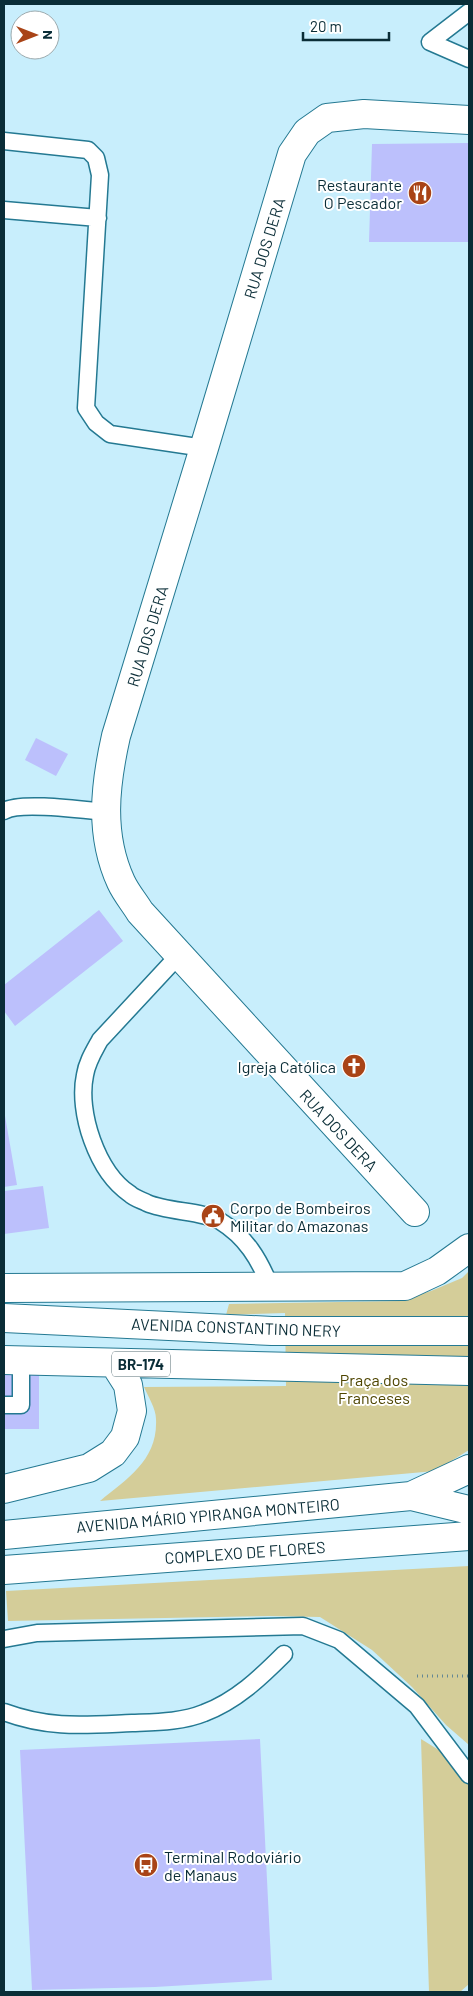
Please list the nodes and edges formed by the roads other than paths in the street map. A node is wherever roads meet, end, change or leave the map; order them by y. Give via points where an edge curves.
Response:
1 (469, 12) edge
2 (469, 59) edge
3 (469, 120) edge
4 (4, 141) edge
5 (4, 210) edge
6 (98, 218) junction
7 (204, 448) junction
8 (4, 811) edge
9 (105, 812) junction
10 (179, 955) junction
11 (415, 1212) dead end
12 (469, 1248) edge
13 (270, 1286) junction
14 (4, 1288) edge
15 (4, 1318) edge
16 (469, 1331) edge
17 (12, 1360) edge
18 (114, 1364) junction
19 (469, 1371) edge
20 (4, 1405) edge
21 (469, 1469) edge
22 (4, 1489) edge
23 (412, 1496) junction
24 (469, 1510) edge
25 (4, 1535) edge
26 (469, 1536) edge
27 (12, 1569) edge
28 (4, 1639) edge
29 (284, 1654) dead end
30 (4, 1712) edge
31 (469, 1775) edge

1 - 2 lane via 430,42
3 - 7 main road, RUA DOS DERA via 364,114 327,118 306,132 292,154
4 - 6 lane via 88,150 96,158 100,175
5 - 6 lane
6 - 7 lane via 86,408 96,423 110,434
7 - 9 main road, RUA DOS DERA via 116,736 108,769
8 - 9 lane via 29,807
9 - 10 main road, RUA DOS DERA via 110,849 121,882 140,912
10 - 11 main road, RUA DOS DERA
10 - 13 lane via 100,1040 91,1055 82,1095 84,1117 101,1159 129,1194 149,1204 218,1220 249,1246
12 - 13 main road via 437,1271 405,1286
13 - 14 main road
15 - 16 main road, AVENIDA CONSTANTINO NERY via 272,1331
17 - 18 main road, BR-174
17 - 20 lane via 21,1405
18 - 19 main road, BR-174
18 - 22 main road via 128,1385 132,1411 125,1437 113,1453 89,1468
21 - 23 main road, AVENIDA MÁRIO YPIRANGA MONTEIRO
23 - 24 main road, AVENIDA MÁRIO YPIRANGA MONTEIRO
23 - 25 main road, AVENIDA MÁRIO YPIRANGA MONTEIRO
26 - 27 main road, COMPLEXO DE FLORES
28 - 31 lane via 37,1632 303,1626 340,1640 417,1706
29 - 30 lane via 258,1680 232,1699 204,1714 173,1721 63,1726 26,1721

